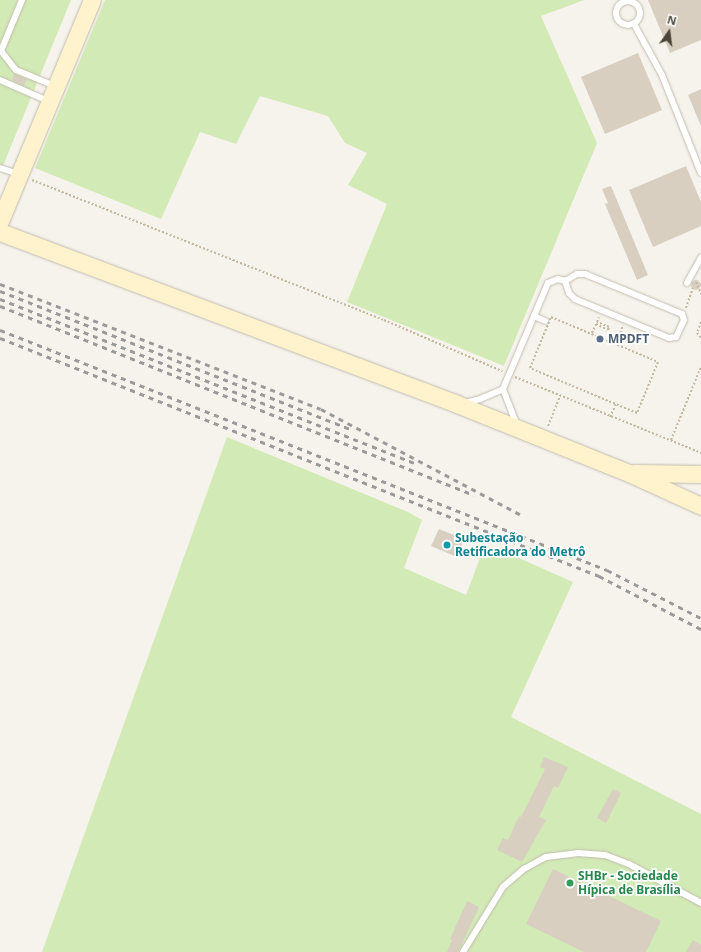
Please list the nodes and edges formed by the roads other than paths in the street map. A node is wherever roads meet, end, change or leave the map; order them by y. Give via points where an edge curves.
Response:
1 (22, 0) edge
2 (92, 0) edge
3 (634, 24) junction
4 (1, 52) edge
5 (0, 80) edge
6 (52, 94) junction
7 (0, 168) edge
8 (701, 173) edge
9 (19, 175) junction
10 (0, 221) edge
11 (0, 232) edge
12 (701, 258) edge
13 (565, 281) junction
14 (687, 283) dead end
15 (534, 316) junction
16 (545, 320) dead end
17 (503, 389) junction
18 (457, 404) junction
19 (518, 429) junction
20 (629, 473) junction
21 (701, 474) edge
22 (701, 506) edge
23 (701, 903) edge
24 (463, 952) edge

1 - 4 lane
2 - 6 street
3 - 3 lane via 626,26 619,22 615,16 616,6 624,1 633,1 640,8 640,17
3 - 8 lane via 662,75
4 - 6 lane via 16,70
5 - 6 lane
6 - 9 street
7 - 9 lane
9 - 10 street
11 - 18 street
12 - 14 lane
13 - 13 lane via 577,274 585,274 682,314 684,320 673,339 575,299 569,293
13 - 15 lane via 558,279 548,284
15 - 16 lane
15 - 17 lane
17 - 18 lane via 480,399
17 - 19 lane
18 - 19 street
19 - 20 street
20 - 21 street
20 - 22 street
23 - 24 lane via 629,864 605,855 577,853 546,857 524,869 503,887

